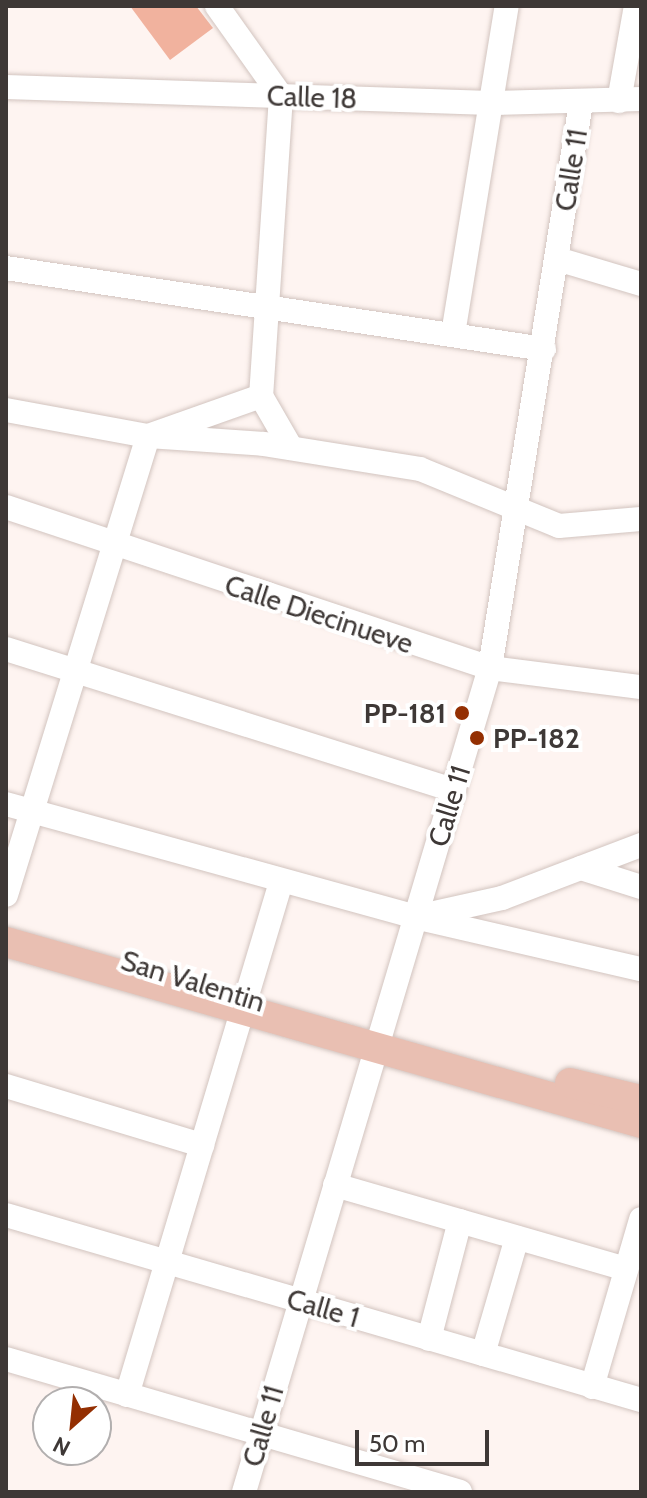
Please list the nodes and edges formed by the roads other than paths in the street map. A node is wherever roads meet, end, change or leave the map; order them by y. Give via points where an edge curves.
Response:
1 (217, 6) edge
2 (507, 6) edge
3 (636, 6) edge
4 (6, 87) edge
5 (281, 96) junction
6 (630, 100) edge
7 (491, 103) junction
8 (581, 103) junction
9 (557, 259) junction
10 (6, 268) edge
11 (641, 284) edge
12 (271, 311) junction
13 (453, 334) junction
14 (544, 349) junction
15 (261, 396) junction
16 (6, 410) edge
17 (148, 436) junction
18 (291, 448) junction
19 (6, 507) edge
20 (519, 514) junction
21 (641, 519) edge
22 (112, 544) junction
23 (6, 649) edge
24 (490, 668) junction
25 (72, 675) junction
26 (641, 687) edge
27 (454, 790) junction
28 (6, 804) edge
29 (31, 811) junction
30 (641, 845) edge
31 (581, 868) junction
32 (281, 882) junction
33 (641, 887) edge
34 (6, 895) edge
35 (415, 917) junction
36 (6, 926) edge
37 (6, 942) edge
38 (641, 969) edge
39 (244, 1005) junction
40 (377, 1044) junction
41 (6, 1086) edge
42 (641, 1100) edge
43 (641, 1123) edge
44 (202, 1145) junction
45 (335, 1185) junction
46 (6, 1215) edge
47 (641, 1219) edge
48 (460, 1221) junction
49 (517, 1238) junction
50 (166, 1262) junction
51 (626, 1269) junction
52 (300, 1302) junction
53 (429, 1339) junction
54 (483, 1354) junction
55 (6, 1359) edge
56 (592, 1387) junction
57 (127, 1395) junction
58 (641, 1400) edge
59 (260, 1434) junction
60 (244, 1492) edge
61 (460, 1492) edge

1 - 5 street
2 - 7 street
3 - 6 street
4 - 5 street, Calle 18
5 - 7 street, Calle 18
5 - 12 street
6 - 8 street, Calle 18
7 - 8 street, Calle 18
7 - 13 street
8 - 9 street, Calle 11
9 - 11 street
9 - 14 street, Calle 11
10 - 12 street
12 - 13 street
12 - 15 street
13 - 14 street
14 - 20 street, Calle 11
15 - 17 street
15 - 18 street
16 - 17 street
17 - 18 street
17 - 22 street
18 - 20 street via 420,469
19 - 22 street, Calle Diecinueve
20 - 21 street via 559,526
20 - 24 street, Calle 11
22 - 24 street, Calle Diecinueve
22 - 25 street
23 - 25 street
24 - 26 street, Calle Diecinueve
24 - 27 street, Calle 11
25 - 27 street
25 - 29 street
27 - 35 street, Calle 11
28 - 29 street
29 - 32 street
29 - 34 street
30 - 31 street
31 - 33 street
31 - 35 street via 502,898
32 - 35 street
32 - 39 street
35 - 38 street
35 - 40 street, Calle 11
36 - 39 main road, San Valentin
37 - 39 main road, San Valentin
39 - 40 main road, San Valentin
39 - 44 street
40 - 42 main road
40 - 43 main road
40 - 45 street, Calle 11
41 - 44 street
44 - 50 street
45 - 48 street
45 - 52 street, Calle 11
46 - 50 street, Calle 1
47 - 51 street
48 - 49 street
48 - 53 street
49 - 51 street
49 - 54 street
50 - 52 street, Calle 1
50 - 57 street
51 - 56 street
52 - 53 street, Calle 1
52 - 59 street, Calle 11
53 - 54 street, Calle 1
54 - 56 street, Calle 1
55 - 57 street
56 - 58 street, Calle 1
57 - 59 street
59 - 60 street, Calle 11
59 - 61 street

